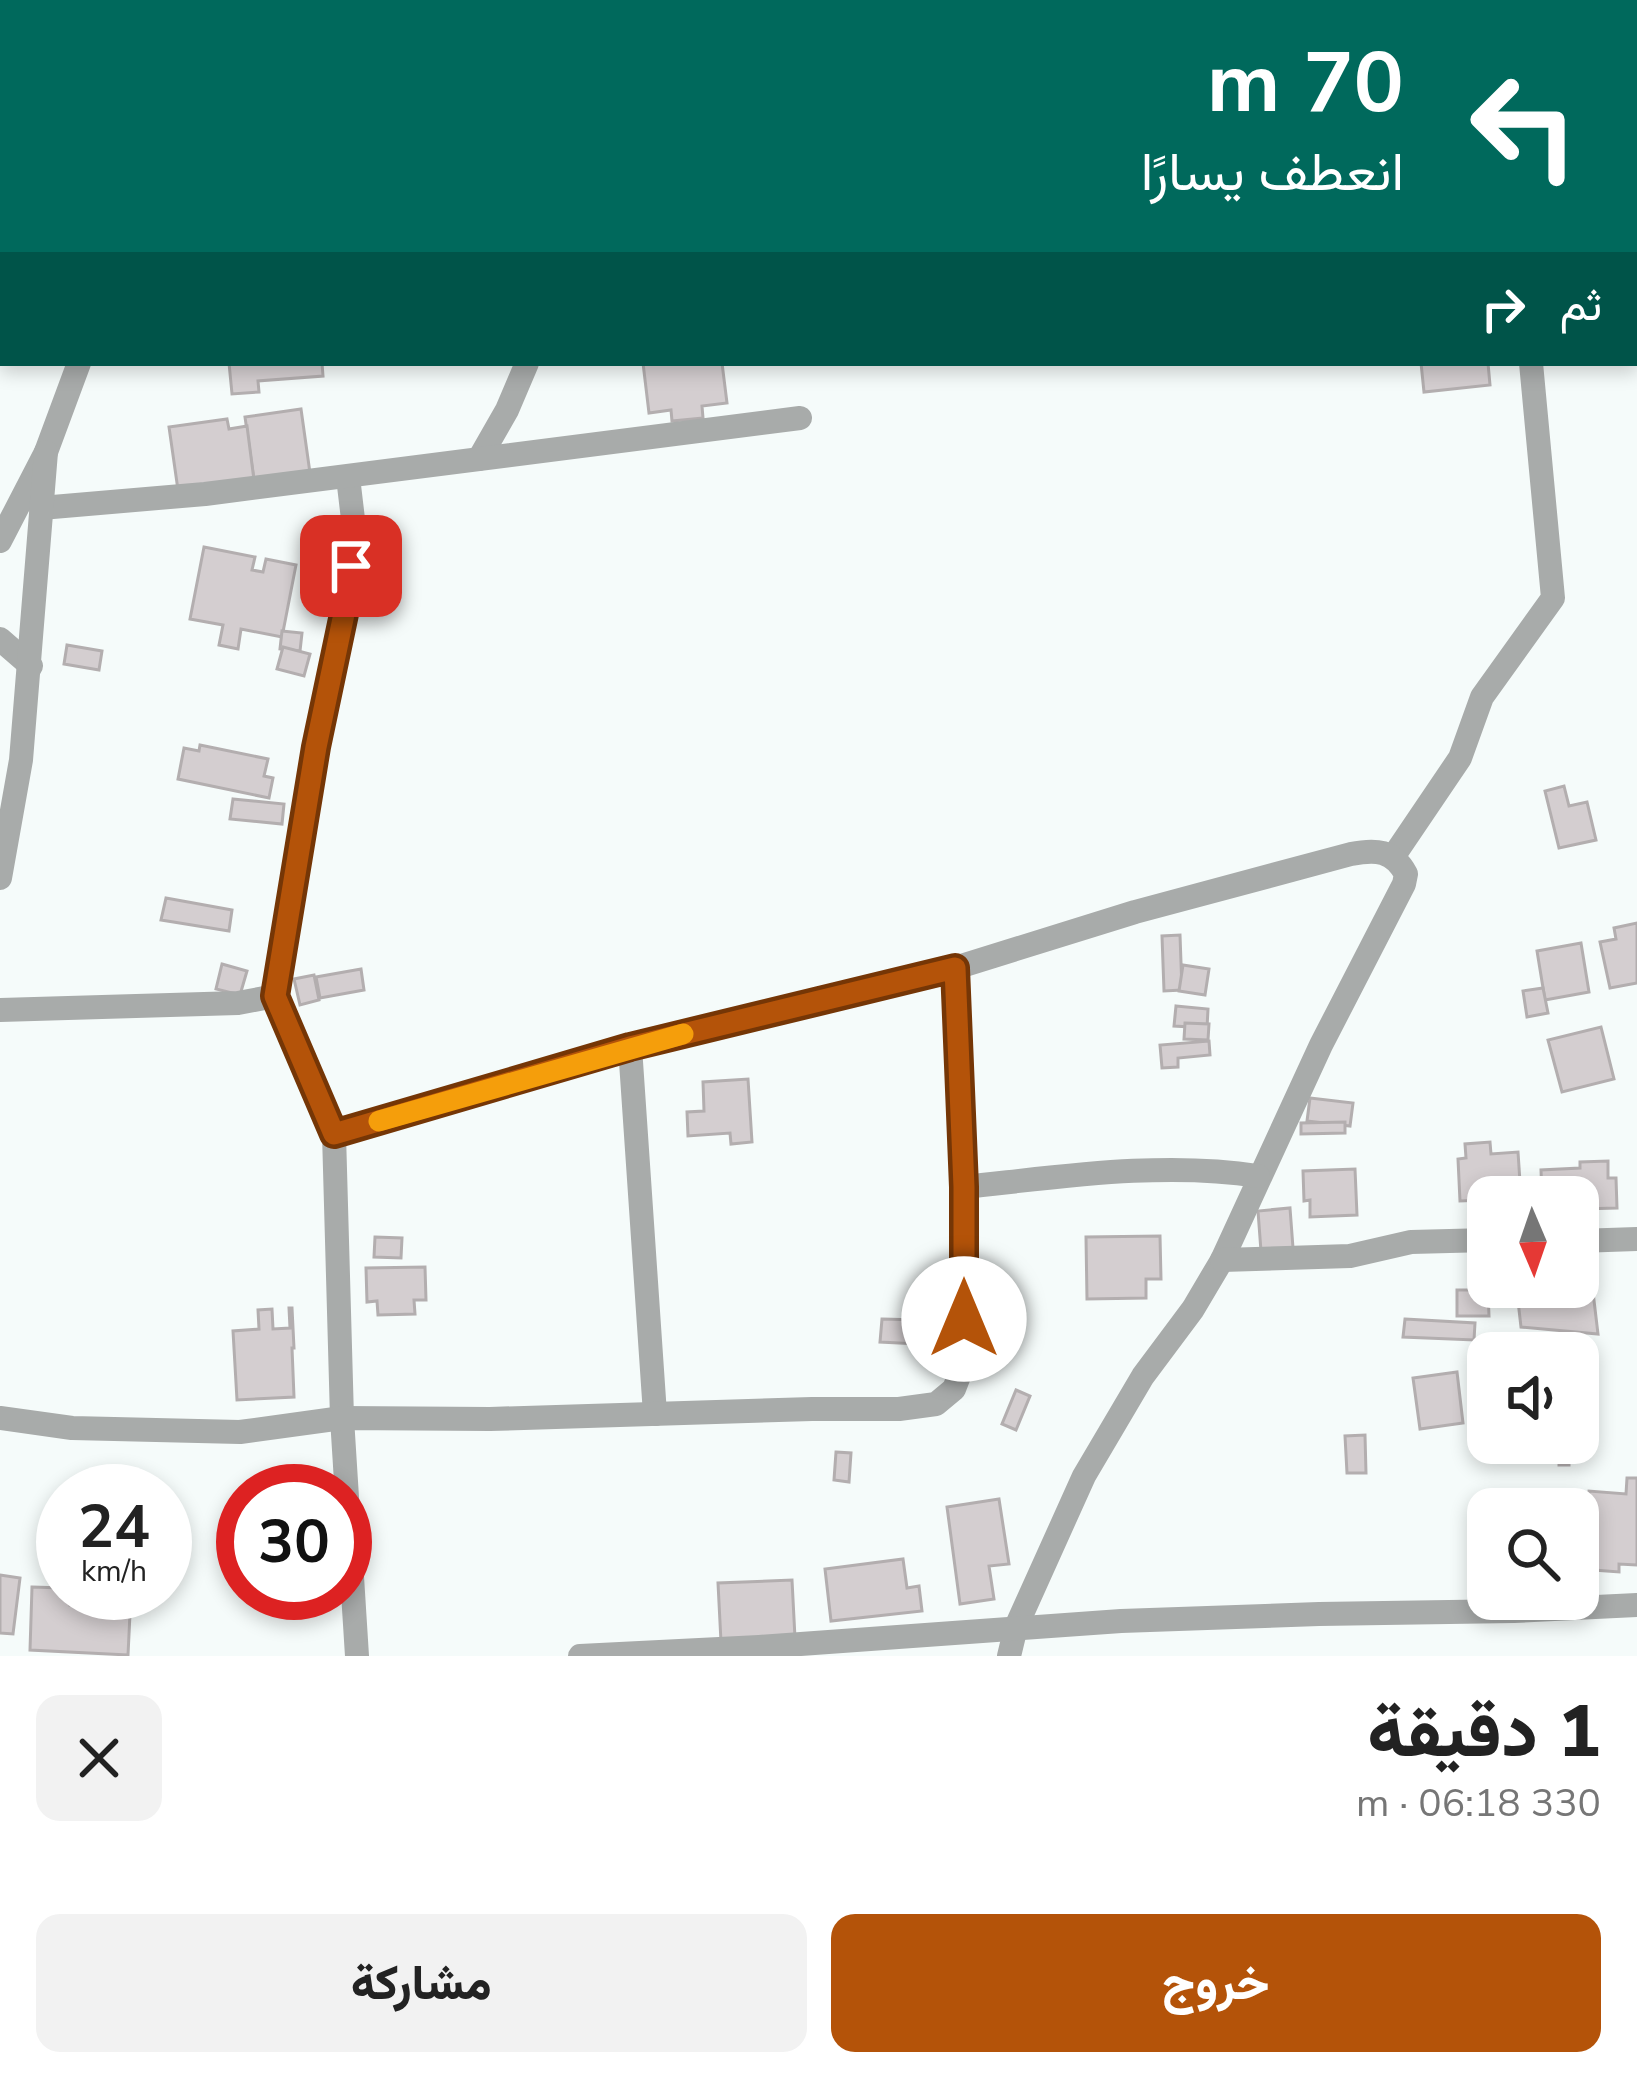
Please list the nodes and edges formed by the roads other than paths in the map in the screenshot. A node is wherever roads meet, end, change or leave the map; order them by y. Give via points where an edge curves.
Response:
1 (78, 366) edge
2 (526, 366) edge
3 (1531, 366) edge
4 (800, 418) dead end
5 (479, 459) junction
6 (348, 476) junction
7 (20, 499) edge
8 (0, 541) edge
9 (0, 639) edge
10 (31, 666) junction
11 (1393, 857) junction
12 (0, 878) edge
13 (955, 968) junction
14 (275, 996) junction
15 (0, 1010) edge
16 (630, 1047) junction
17 (334, 1134) junction
18 (1258, 1176) junction
19 (964, 1187) junction
20 (1637, 1239) edge
21 (1467, 1240) edge
22 (1599, 1240) edge
23 (1222, 1260) junction
24 (655, 1414) junction
25 (0, 1418) edge
26 (342, 1418) junction
27 (1637, 1605) edge
28 (1016, 1627) junction
29 (357, 1656) edge
30 (580, 1656) edge
31 (1010, 1656) edge

1 - 7 street
2 - 5 street
3 - 11 street via 1553,598 1482,697 1460,758
4 - 5 street
5 - 6 street
6 - 7 street via 206,494
6 - 14 street via 355,536 348,595
7 - 8 street
7 - 10 street
9 - 10 street
10 - 12 street
11 - 13 street via 1352,854
11 - 18 street via 1404,884
13 - 16 street
13 - 19 street
14 - 15 street
14 - 17 street
16 - 17 street
16 - 24 street
17 - 26 street
18 - 19 street via 1193,1169
18 - 23 street
19 - 24 street via 964,1363 954,1389 936,1404
20 - 22 street
21 - 23 street via 1350,1256
23 - 28 street via 1084,1476
24 - 26 street
25 - 26 street via 240,1432
26 - 29 street
27 - 28 street
28 - 30 street
28 - 31 street

